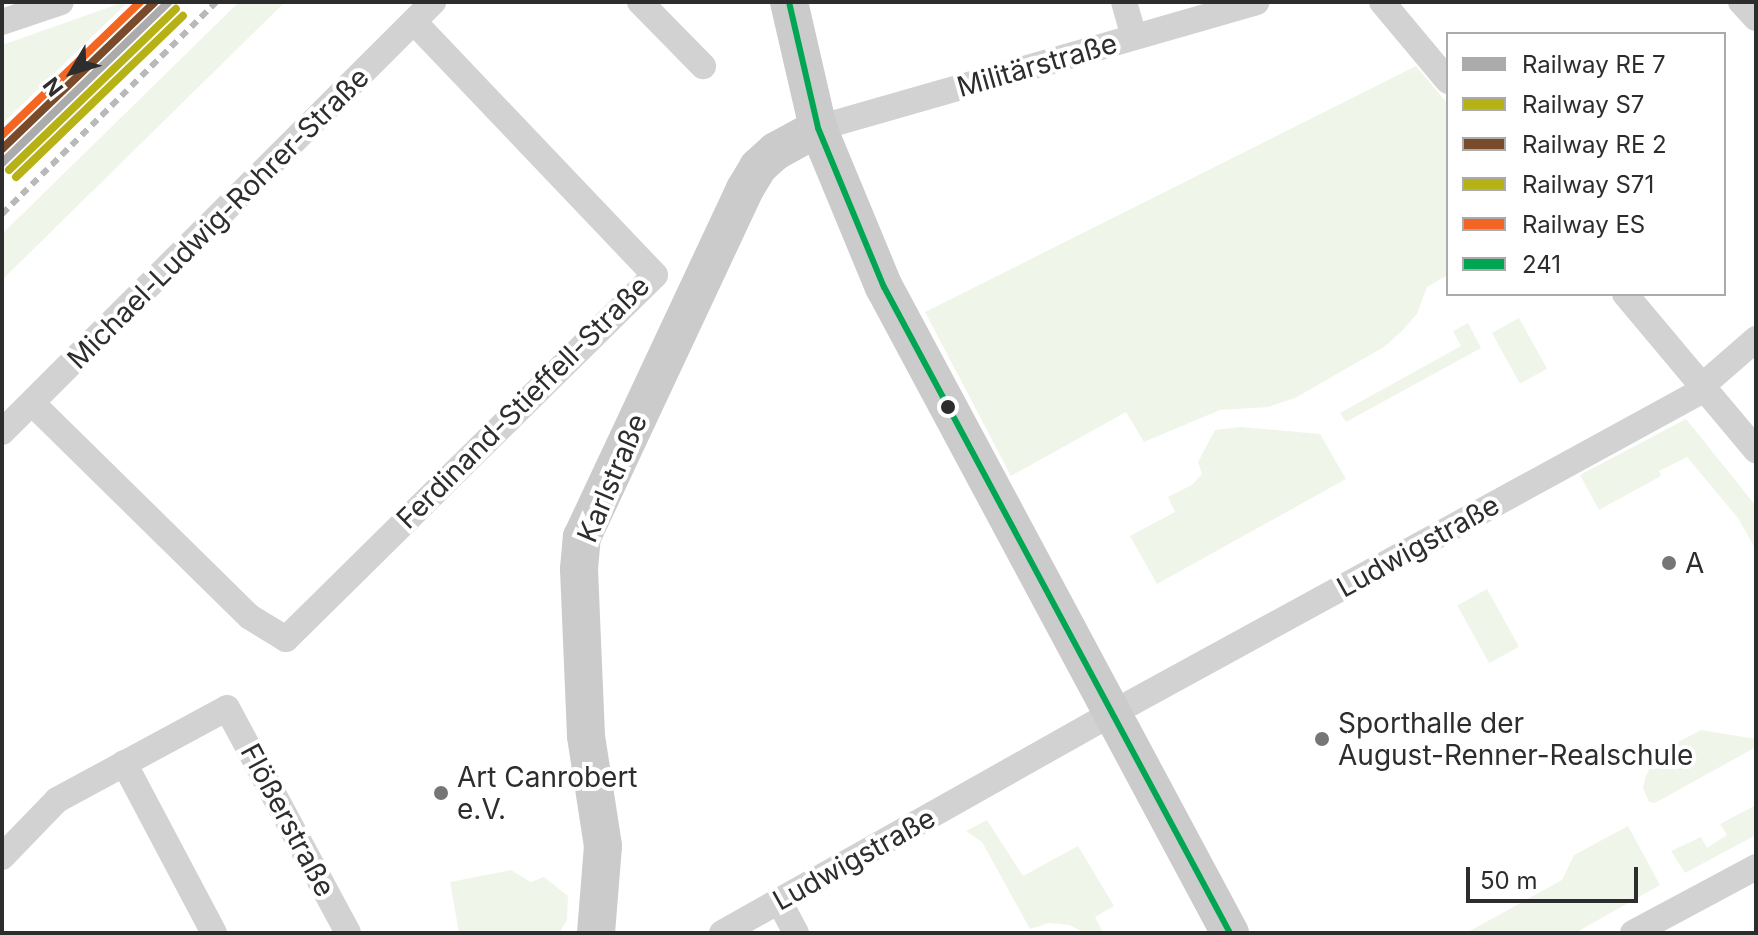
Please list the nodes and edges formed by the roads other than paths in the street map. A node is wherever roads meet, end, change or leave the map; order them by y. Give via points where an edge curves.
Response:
1 (61, 2) edge
2 (433, 2) edge
3 (640, 2) edge
4 (789, 2) edge
5 (1124, 2) edge
6 (1256, 2) edge
7 (1382, 2) edge
8 (1741, 2) edge
9 (1756, 18) edge
10 (2, 22) edge
11 (414, 22) junction
12 (1134, 37) junction
13 (703, 66) dead end
14 (1446, 79) edge
15 (818, 128) junction
16 (1627, 296) edge
17 (1756, 339) edge
18 (1704, 387) junction
19 (32, 403) junction
20 (2, 432) edge
21 (1756, 450) edge
22 (1121, 709) junction
23 (124, 763) junction
24 (2, 857) edge
25 (1756, 867) edge
26 (779, 901) junction
27 (214, 933) edge
28 (348, 933) edge
29 (596, 933) edge
30 (722, 933) edge
31 (796, 933) edge
32 (1230, 933) edge
33 (1633, 933) edge

1 - 10 street
2 - 11 street, Michael-Ludwig-Rohrer-Straße
3 - 13 street
4 - 15 main road
5 - 12 street
6 - 12 street, Militärstraße
7 - 14 street
8 - 9 street
11 - 19 street, Michael-Ludwig-Rohrer-Straße
11 - 19 street, Ferdinand-Stieffell-Straße via 655,275 286,639 250,617
12 - 15 street, Militärstraße
15 - 22 main road via 884,287
15 - 29 main road, Karlstraße via 776,151 745,189 582,537 586,736 603,846
16 - 18 street
17 - 18 street, Ludwigstraße
18 - 21 street
18 - 22 street, Ludwigstraße
19 - 20 street, Michael-Ludwig-Rohrer-Straße
22 - 26 street, Ludwigstraße
22 - 32 main road
23 - 24 street via 57,800
23 - 27 street
23 - 28 street, Flößerstraße via 227,708
25 - 33 street
26 - 30 street, Ludwigstraße
26 - 31 street

